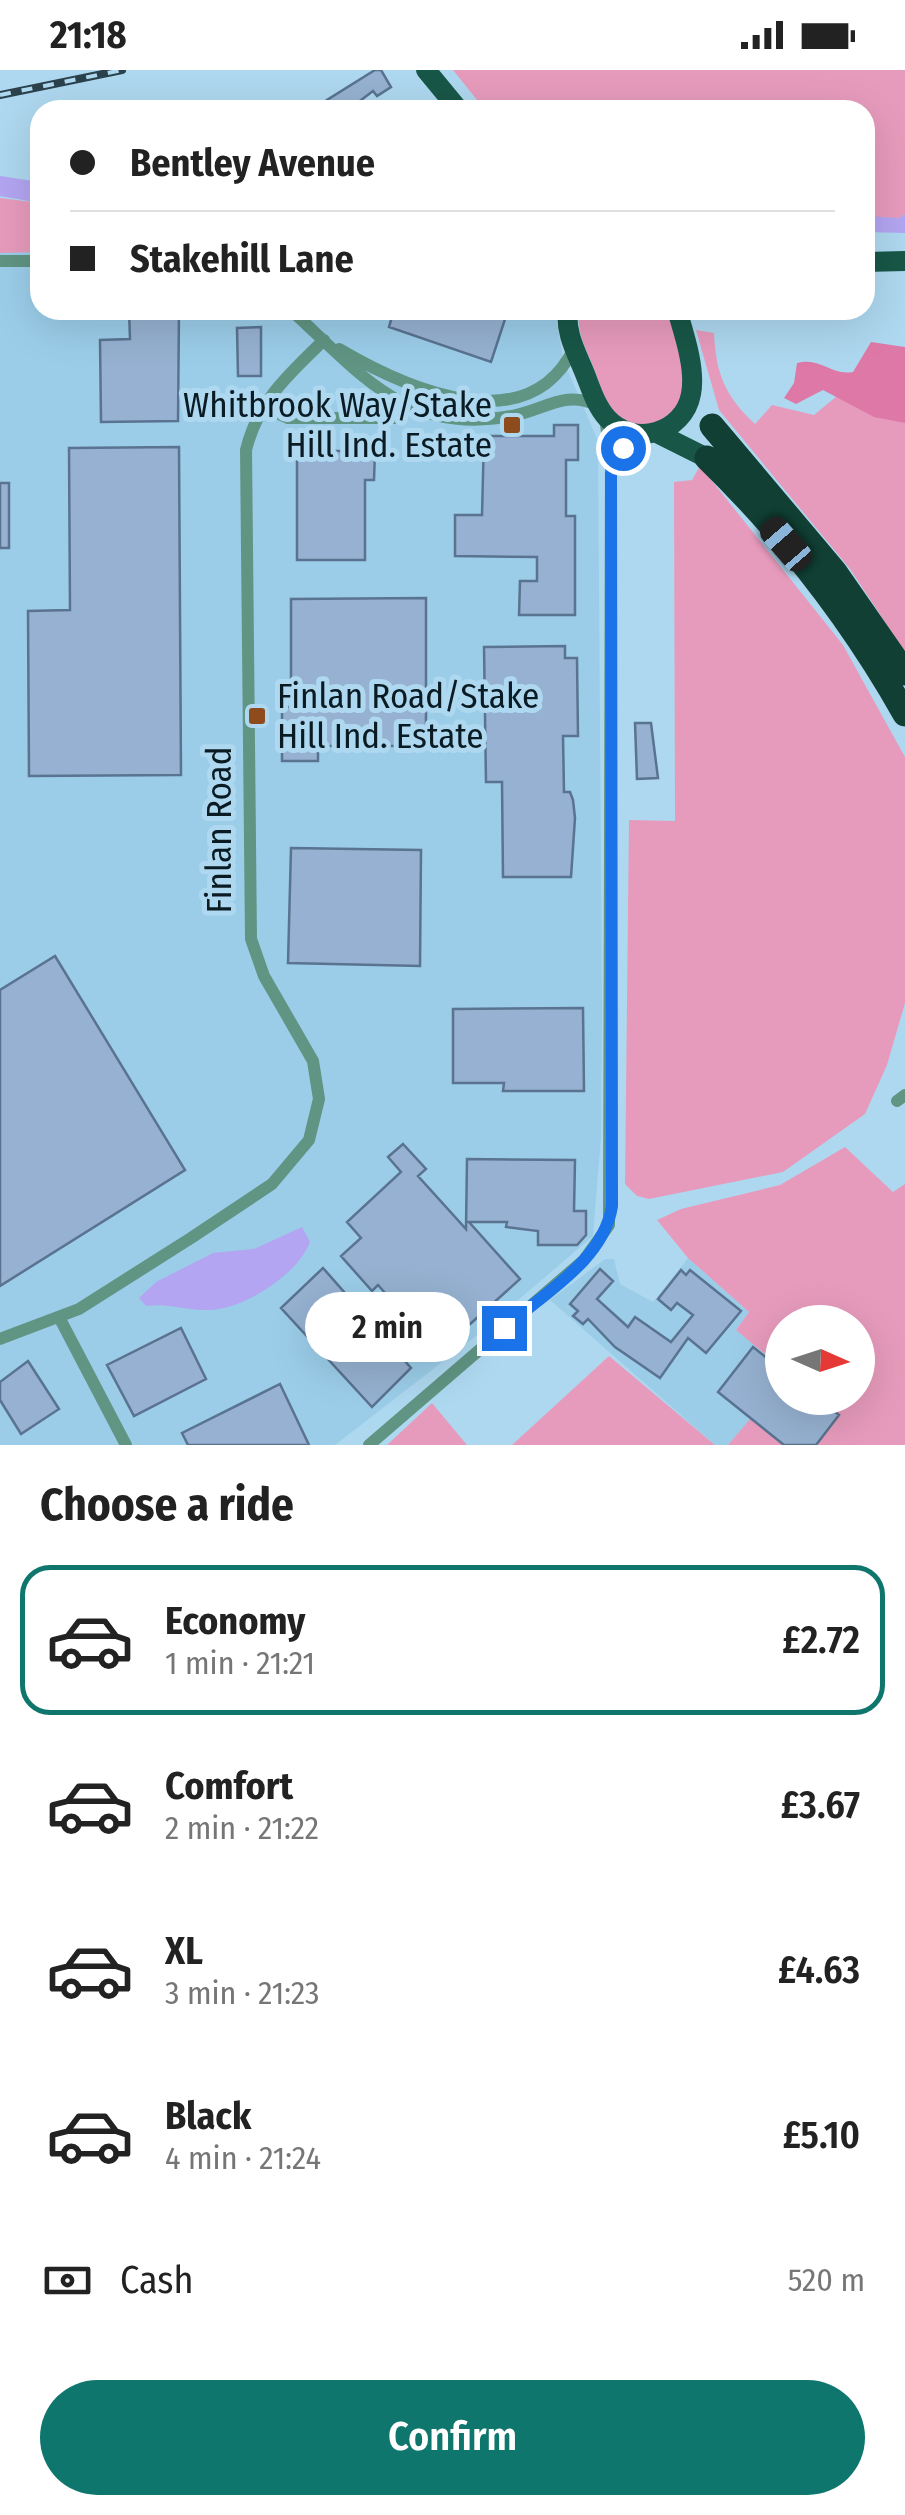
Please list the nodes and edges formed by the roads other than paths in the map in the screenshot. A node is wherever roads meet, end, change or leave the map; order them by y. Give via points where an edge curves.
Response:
1 (426, 70) edge
2 (450, 100) edge
3 (30, 260) edge
4 (0, 261) edge
5 (905, 261) edge
6 (875, 262) edge
7 (302, 320) edge
8 (569, 320) edge
9 (681, 320) edge
10 (324, 340) junction
11 (574, 348) junction
12 (692, 378) junction
13 (403, 406) junction
14 (263, 407) junction
15 (602, 411) junction
16 (712, 426) joint
17 (648, 434) junction
18 (707, 458) joint
19 (611, 474) junction
20 (905, 673) edge
21 (905, 714) edge
22 (59, 1317) junction
23 (0, 1339) edge
24 (126, 1445) edge
25 (368, 1445) edge

1 - 2 main road
3 - 4 street
5 - 6 main road
7 - 10 street
8 - 11 main road
9 - 12 main road
10 - 11 street via 413,387 464,400 549,384
10 - 13 street via 364,380
10 - 14 street, Finlan Road
11 - 15 main road
12 - 16 main road
12 - 17 main road via 686,410
13 - 14 street via 396,418 288,418
13 - 15 street via 483,420 566,398
14 - 22 street, Finlan Road via 246,450 248,912 264,976 313,1060 314,1130 272,1184
15 - 17 main road via 619,428
15 - 19 street
16 - 20 highway via 844,584
17 - 18 main road via 687,444
17 - 19 street via 623,448
18 - 21 highway via 846,620
19 - 25 street via 609,1224 584,1260
22 - 23 street, Finlan Road
22 - 24 street

